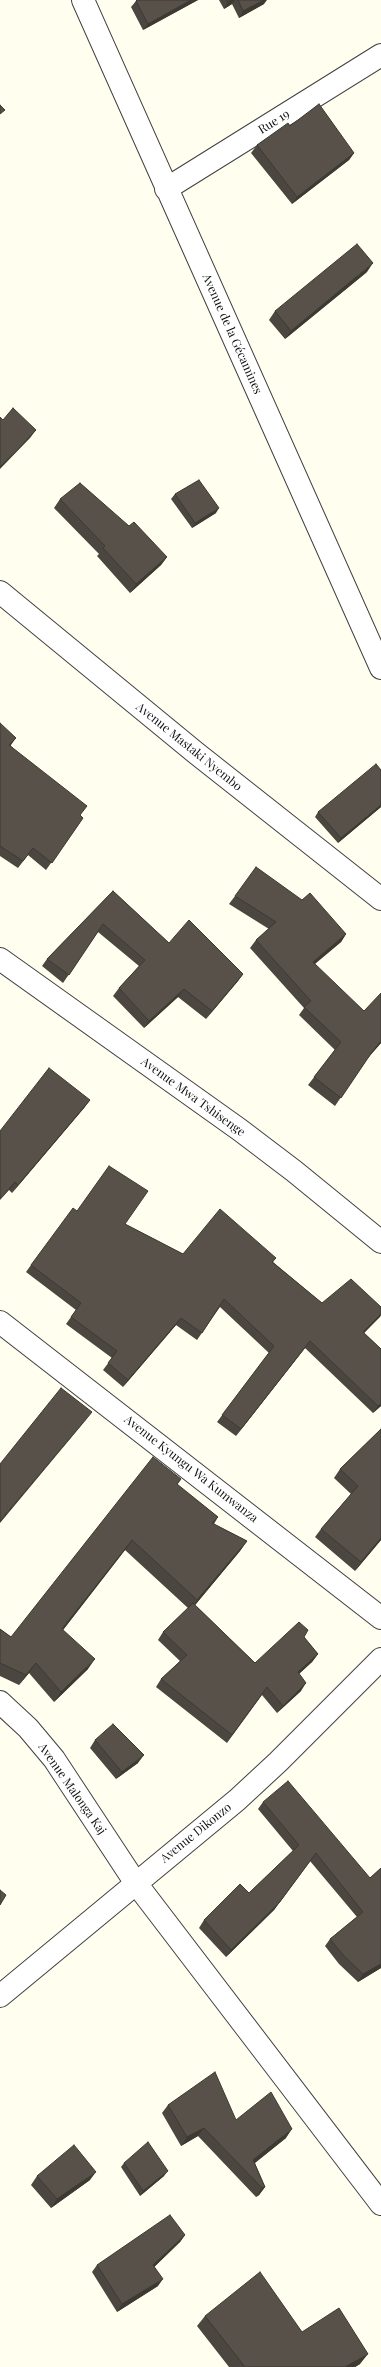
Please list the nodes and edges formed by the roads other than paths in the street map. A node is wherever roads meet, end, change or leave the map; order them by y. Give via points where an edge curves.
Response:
1 (83, 0) edge
2 (381, 55) edge
3 (166, 189) junction
4 (0, 592) edge
5 (380, 662) edge
6 (381, 899) edge
7 (0, 959) edge
8 (381, 1242) edge
9 (0, 1322) edge
10 (381, 1618) edge
11 (381, 1659) edge
12 (0, 1702) edge
13 (135, 1882) junction
14 (0, 1996) edge
15 (381, 2204) edge

1 - 3 street, Avenue de la Gécamines
2 - 3 street, Rue 19
3 - 5 street, Avenue de la Gécamines
4 - 6 street, Avenue Mastaki Nyembo via 196,753
7 - 8 street, Avenue Mwa Tshisenge via 240,1130
9 - 10 street, Avenue Kyungu Wa Kumwanza
11 - 13 street, Avenue Dikonzo via 249,1789
12 - 13 street, Avenue Malonga Kaj via 28,1728 54,1759
13 - 14 street, Avenue Dikonzo
13 - 15 street, Avenue Malonga Kaj

